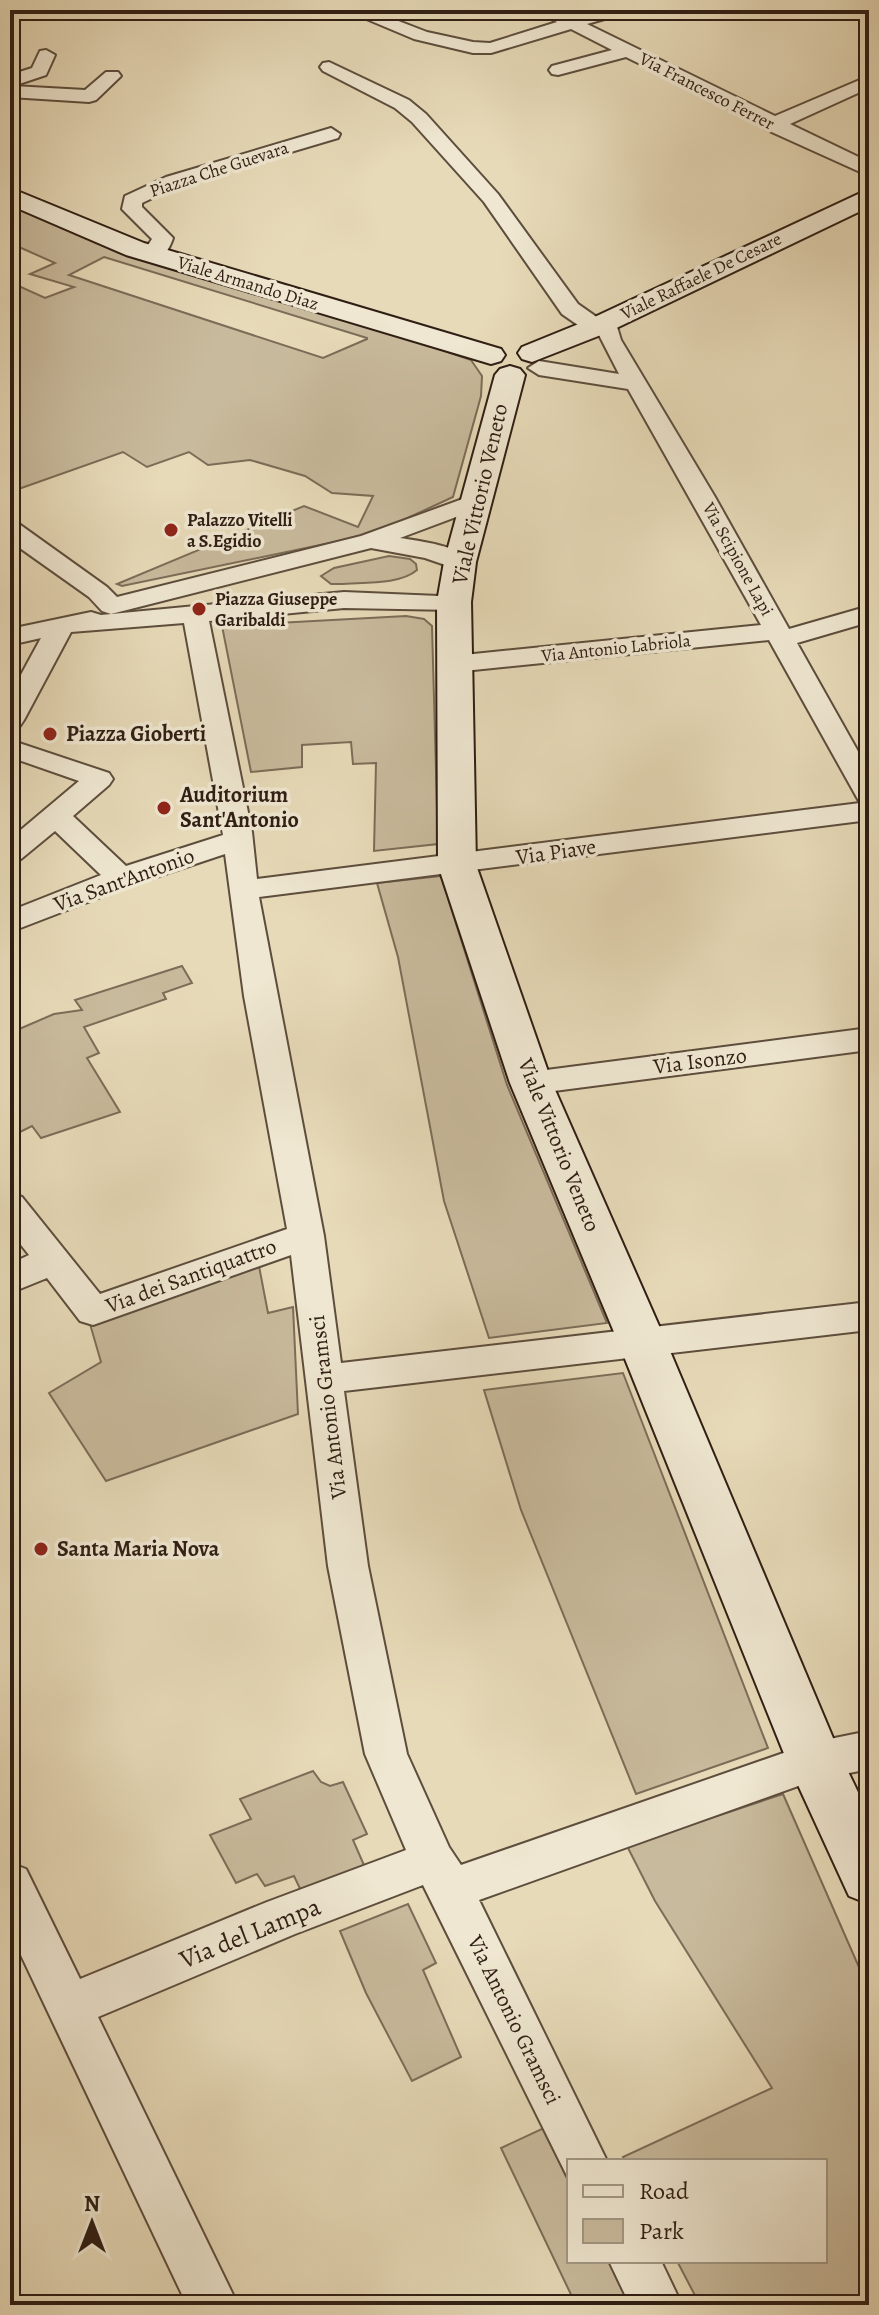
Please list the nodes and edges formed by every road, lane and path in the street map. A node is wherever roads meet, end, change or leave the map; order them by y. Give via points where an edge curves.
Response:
1 (354, 10) edge
2 (545, 10) edge
3 (616, 10) edge
4 (572, 23) junction
5 (627, 51) junction
6 (46, 55) dead end
7 (329, 67) dead end
8 (558, 70) dead end
9 (112, 76) dead end
10 (10, 81) edge
11 (869, 81) edge
12 (10, 91) edge
13 (772, 125) junction
14 (331, 134) dead end
15 (869, 170) edge
16 (10, 196) edge
17 (869, 197) edge
18 (151, 226) junction
19 (120, 242) junction
20 (152, 254) junction
21 (601, 325) junction
22 (518, 363) junction
23 (636, 384) junction
24 (479, 500) junction
25 (11, 530) edge
26 (370, 541) junction
27 (460, 562) junction
28 (454, 602) junction
29 (101, 613) junction
30 (195, 614) junction
31 (869, 614) edge
32 (61, 626) junction
33 (780, 635) junction
34 (10, 637) edge
35 (454, 664) junction
36 (10, 720) edge
37 (10, 748) edge
38 (869, 797) edge
39 (869, 811) edge
40 (57, 817) junction
41 (238, 840) junction
42 (11, 853) edge
43 (457, 865) junction
44 (121, 878) junction
45 (243, 890) junction
46 (10, 922) edge
47 (869, 1039) edge
48 (531, 1083) junction
49 (10, 1206) edge
50 (306, 1236) junction
51 (53, 1259) junction
52 (10, 1280) edge
53 (869, 1316) edge
54 (643, 1344) junction
55 (325, 1379) junction
56 (869, 1750) edge
57 (815, 1761) junction
58 (442, 1875) junction
59 (869, 1877) edge
60 (10, 1884) edge
61 (68, 2007) junction
62 (582, 2159) edge
63 (635, 2263) edge
64 (213, 2305) edge
65 (657, 2305) edge

1 - 4 street via 439,42 474,49
2 - 4 street, Via Francesco Ferrer
3 - 4 street
4 - 5 street, Via Francesco Ferrer
5 - 8 street
5 - 13 street, Via Francesco Ferrer
6 - 10 street via 40,71
7 - 21 street via 419,118 491,198 570,309
9 - 12 street via 89,96
11 - 13 street
13 - 15 street, Via Francesco Ferrer
14 - 18 street, Piazza Che Guevara via 138,195 130,205
16 - 19 main road, Viale Armando Diaz
17 - 21 main road, Viale Raffaele De Cesare
18 - 19 street
18 - 20 street, Piazza Che Guevara via 163,238
19 - 20 main road, Viale Armando Diaz
20 - 22 main road, Viale Armando Diaz
21 - 22 main road, Viale Raffaele De Cesare
21 - 23 street, Via Scipione Lapi
22 - 23 street
22 - 24 main road, Viale Vittorio Veneto
23 - 33 street, Via Scipione Lapi
24 - 26 street
24 - 27 main road, Viale Vittorio Veneto
25 - 29 street via 98,592
26 - 27 street via 431,551
26 - 29 street
27 - 28 main road, Viale Vittorio Veneto
28 - 30 street via 344,600
28 - 35 main road, Viale Vittorio Veneto
29 - 30 street via 94,624
29 - 32 street
30 - 41 street, Via Antonio Gramsci
31 - 33 street, Via Antonio Labriola
32 - 34 street
32 - 36 street
33 - 35 street, Via Antonio Labriola
33 - 38 street, Via Scipione Lapi
35 - 43 main road, Viale Vittorio Veneto
37 - 40 street via 99,779
39 - 43 street, Via Piave via 746,818 623,834
40 - 42 street
40 - 44 street
41 - 44 street, Via Sant'Antonio
41 - 45 street, Via Antonio Gramsci
43 - 45 street, Via Piave
43 - 48 main road, Viale Vittorio Veneto
44 - 46 street, Via Sant'Antonio
45 - 50 street, Via Antonio Gramsci
47 - 48 street, Via Isonzo
48 - 54 main road, Viale Vittorio Veneto
49 - 51 street
50 - 51 street, Via dei Santiquattro via 93,1311
50 - 55 street, Via Antonio Gramsci
51 - 52 street
53 - 54 street
54 - 55 street
54 - 57 main road, Viale Vittorio Veneto
55 - 58 street, Via Antonio Gramsci via 348,1566 386,1754
56 - 57 street, Via del Lampa
57 - 58 street, Via del Lampa
57 - 59 main road, Viale Vittorio Veneto
58 - 61 street, Via del Lampa via 283,1917
58 - 62 street, Via Antonio Gramsci
60 - 61 street
61 - 64 street
63 - 65 street

